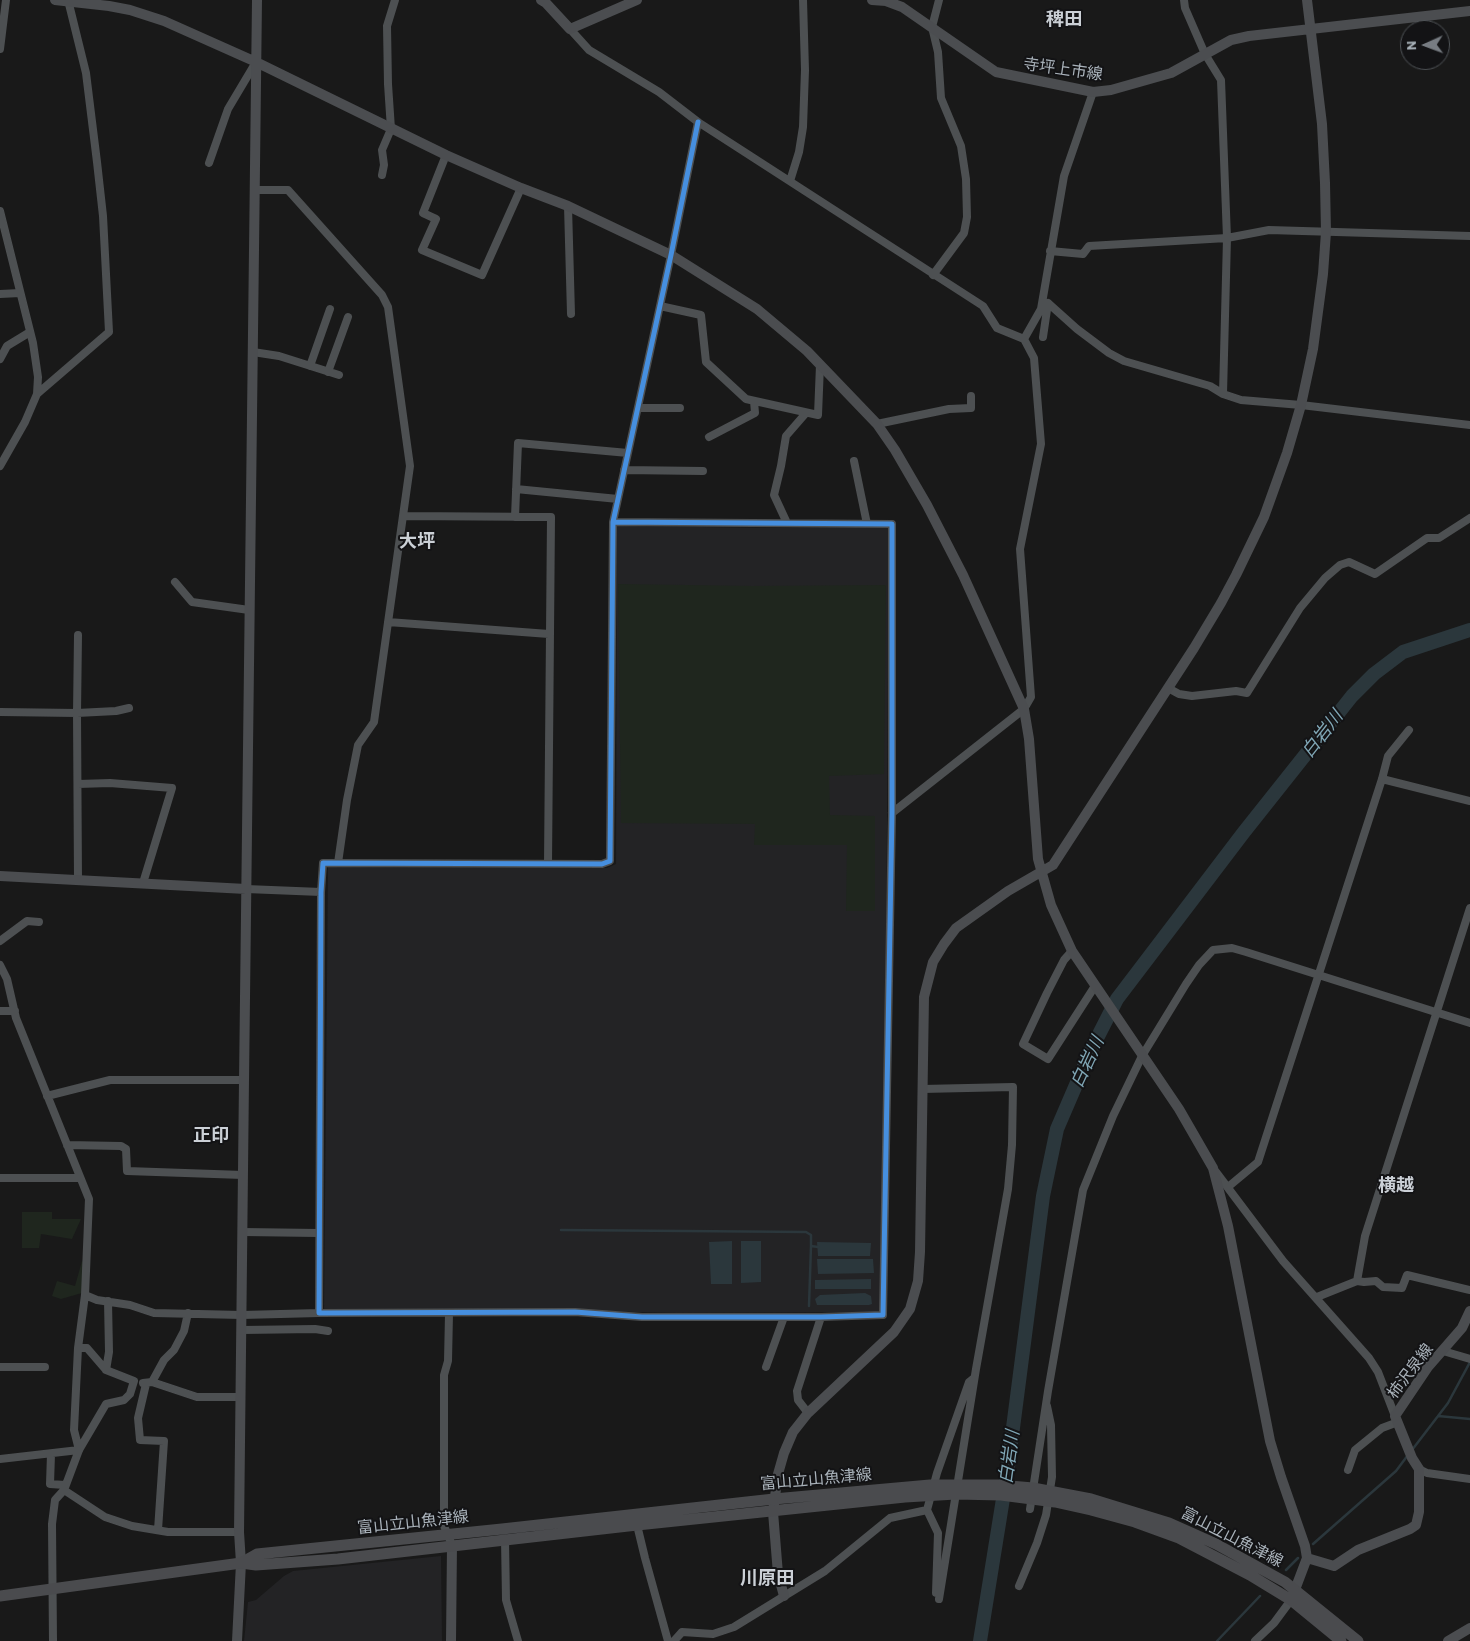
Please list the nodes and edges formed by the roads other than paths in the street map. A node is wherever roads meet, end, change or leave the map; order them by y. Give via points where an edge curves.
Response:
1 (6, 0) edge
2 (55, 0) edge
3 (258, 0) edge
4 (395, 0) edge
5 (637, 0) edge
6 (803, 0) edge
7 (872, 0) edge
8 (938, 0) edge
9 (1184, 0) edge
10 (1307, 0) edge
11 (68, 1) edge
12 (545, 1) edge
13 (111, 3) edge
14 (1470, 11) edge
15 (932, 27) junction
16 (570, 29) junction
17 (1310, 30) junction
18 (0, 48) edge
19 (1205, 54) junction
20 (256, 62) junction
21 (1093, 92) junction
22 (698, 122) junction
23 (391, 129) junction
24 (446, 155) junction
25 (208, 163) dead end
26 (382, 175) dead end
27 (790, 181) junction
28 (521, 188) junction
29 (254, 190) junction
30 (568, 206) junction
31 (0, 211) edge
32 (1326, 232) junction
33 (1470, 236) edge
34 (1227, 238) junction
35 (1050, 251) junction
36 (671, 255) junction
37 (933, 275) junction
38 (20, 293) junction
39 (0, 294) edge
40 (660, 306) junction
41 (330, 309) dead end
42 (570, 314) dead end
43 (348, 317) dead end
44 (30, 332) junction
45 (1043, 337) dead end
46 (1024, 339) junction
47 (253, 352) junction
48 (0, 359) edge
49 (820, 365) junction
50 (310, 366) junction
51 (328, 372) junction
52 (339, 375) dead end
53 (37, 394) junction
54 (1223, 394) junction
55 (971, 396) dead end
56 (754, 401) junction
57 (1301, 405) junction
58 (638, 408) junction
59 (680, 408) dead end
60 (806, 412) junction
61 (877, 424) junction
62 (1470, 426) edge
63 (709, 436) dead end
64 (628, 454) junction
65 (854, 461) dead end
66 (0, 466) edge
67 (624, 470) junction
68 (703, 471) dead end
69 (516, 489) junction
70 (618, 499) junction
71 (403, 516) junction
72 (515, 517) junction
73 (1470, 518) edge
74 (613, 522) junction
75 (787, 523) junction
76 (867, 524) junction
77 (175, 582) dead end
78 (249, 610) junction
79 (388, 622) junction
80 (549, 634) junction
81 (78, 636) dead end
82 (1168, 688) junction
83 (129, 708) dead end
84 (1024, 709) junction
85 (0, 712) edge
86 (78, 713) junction
87 (1409, 730) dead end
88 (1382, 779) junction
89 (78, 784) junction
90 (1470, 801) edge
91 (892, 813) junction
92 (338, 863) junction
93 (548, 864) junction
94 (1040, 872) junction
95 (0, 876) edge
96 (78, 880) junction
97 (143, 883) junction
98 (246, 888) junction
99 (321, 892) junction
100 (1470, 908) edge
101 (39, 922) dead end
102 (0, 940) edge
103 (1072, 951) junction
104 (0, 965) edge
105 (1319, 974) junction
106 (1095, 986) junction
107 (0, 1011) edge
108 (15, 1012) junction
109 (1437, 1012) junction
110 (1470, 1023) edge
111 (1142, 1056) junction
112 (244, 1080) junction
113 (922, 1089) junction
114 (47, 1096) junction
115 (67, 1145) junction
116 (1213, 1168) junction
117 (243, 1175) junction
118 (0, 1178) edge
119 (80, 1178) junction
120 (1228, 1187) junction
121 (242, 1232) junction
122 (318, 1233) junction
123 (1357, 1280) junction
124 (1470, 1290) edge
125 (85, 1294) junction
126 (1316, 1297) junction
127 (108, 1301) junction
128 (1470, 1311) edge
129 (188, 1313) junction
130 (319, 1313) junction
131 (242, 1314) junction
132 (449, 1314) junction
133 (784, 1317) junction
134 (821, 1317) junction
135 (242, 1330) junction
136 (328, 1331) dead end
137 (78, 1348) junction
138 (1443, 1351) junction
139 (1468, 1358) edge
140 (0, 1367) edge
141 (45, 1367) dead end
142 (766, 1367) dead end
143 (106, 1370) junction
144 (975, 1378) junction
145 (134, 1381) junction
146 (149, 1383) junction
147 (241, 1397) junction
148 (1046, 1400) junction
149 (808, 1413) junction
150 (1396, 1419) junction
151 (79, 1450) junction
152 (51, 1454) junction
153 (0, 1459) edge
154 (1419, 1469) junction
155 (1348, 1470) dead end
156 (1470, 1479) edge
157 (64, 1488) junction
158 (956, 1489) junction
159 (928, 1490) junction
160 (1032, 1494) junction
161 (774, 1499) junction
162 (927, 1510) junction
163 (772, 1512) junction
164 (638, 1525) junction
165 (158, 1530) junction
166 (239, 1532) junction
167 (505, 1539) junction
168 (450, 1540) junction
169 (1307, 1558) junction
170 (241, 1563) junction
171 (1019, 1586) dead end
172 (53, 1589) junction
173 (1293, 1595) junction
174 (0, 1596) edge
175 (784, 1596) junction
176 (1470, 1628) edge
177 (53, 1641) edge
178 (236, 1641) edge
179 (451, 1641) edge
180 (518, 1641) edge
181 (668, 1641) edge
182 (674, 1641) edge
183 (1255, 1641) edge
184 (1341, 1641) edge
185 (1358, 1641) edge
186 (1448, 1641) edge

1 - 18 street
2 - 11 street
3 - 20 street
4 - 23 street via 387,26
5 - 16 street
6 - 27 street via 803,127
7 - 15 street, 寺坪上市線 via 894,3
8 - 15 street
9 - 19 street
10 - 17 street
11 - 13 street
11 - 53 street via 86,72 103,216 109,332
12 - 16 street
13 - 20 street via 164,21
14 - 17 street, 寺坪上市線
15 - 21 street, 寺坪上市線 via 996,72
15 - 37 street via 938,52 941,98 961,146 967,217 964,233
16 - 22 street via 589,50 659,92
17 - 19 street, 寺坪上市線 via 1231,40
17 - 32 street via 1322,124
19 - 21 street, 寺坪上市線 via 1171,72 1111,90
19 - 34 street via 1221,80
20 - 23 street
20 - 25 street via 228,109
20 - 29 street
21 - 35 street via 1064,176
22 - 27 street
22 - 36 street
23 - 24 street
23 - 26 street via 382,150
24 - 28 street
24 - 28 street via 423,213 436,219 422,250 482,275
27 - 37 street
28 - 30 street
29 - 47 street
29 - 71 street via 288,190 382,296 388,307 410,466
30 - 36 street
30 - 42 street
31 - 38 street
32 - 33 street
32 - 34 street via 1269,230
32 - 57 street via 1313,349
34 - 35 street via 1089,246 1083,254
34 - 54 street
35 - 46 street via 1041,309
36 - 40 street
36 - 49 street via 758,309
37 - 46 street via 983,306 996,328
38 - 39 street
38 - 44 street
40 - 56 street via 701,315 706,362 746,399
40 - 58 street
41 - 50 street
43 - 51 street
44 - 48 street via 7,346
44 - 53 street via 37,362
45 - 54 street via 1048,302 1076,329 1124,361 1210,386
46 - 84 street via 1034,358 1041,444 1020,549 1031,697
47 - 50 street
47 - 78 street
49 - 60 street via 818,415
49 - 61 street
50 - 51 street
51 - 52 street
53 - 66 street
54 - 57 street via 1241,400
55 - 61 street via 971,408 949,409
56 - 60 street
56 - 63 street via 755,413
57 - 62 street
57 - 82 street via 1264,517 1221,602
58 - 59 street
58 - 64 street
60 - 75 street via 786,436 774,495
61 - 84 street via 927,505
64 - 67 street
64 - 69 street via 518,443
65 - 76 street
67 - 68 street
67 - 70 street
69 - 70 street
69 - 72 street
70 - 74 street
71 - 72 street
71 - 79 street
72 - 80 street via 551,517
73 - 82 street via 1439,538 1428,538 1375,574 1349,562 1340,565 1300,608 1247,692 1192,696
74 - 75 street
74 - 93 street via 610,862
75 - 76 street
76 - 91 street via 892,524
77 - 78 street via 192,602
78 - 98 street
79 - 80 street
79 - 92 street via 374,722 358,745
80 - 93 street
81 - 86 street
82 - 94 street via 1053,865
83 - 86 street
84 - 91 street
84 - 94 street
85 - 86 street
86 - 89 street
87 - 88 street via 1388,756
88 - 90 street
88 - 105 street
89 - 96 street
89 - 97 street via 172,788
91 - 134 street via 883,1315
92 - 93 street
92 - 99 street via 323,863
94 - 103 street
94 - 113 street via 956,928 933,962 924,996
95 - 96 street
96 - 97 street
97 - 98 street
98 - 99 street
98 - 112 street
99 - 122 street
100 - 109 street
101 - 102 street via 27,921
103 - 106 street
103 - 106 street via 1046,992 1023,1044 1048,1059
104 - 108 street
105 - 109 street
105 - 111 street via 1232,948 1213,950 1186,984
105 - 120 street via 1258,1162
106 - 111 street
107 - 108 street
108 - 114 street
109 - 110 street
109 - 123 street via 1365,1236
111 - 116 street via 1179,1109
111 - 148 street via 1083,1190
112 - 114 street via 110,1080
112 - 117 street
113 - 144 street via 1013,1087 1008,1189
113 - 149 street via 920,1252 918,1281 910,1308 894,1332
114 - 115 street
115 - 117 street via 121,1146 126,1149 127,1171
115 - 119 street
116 - 120 street
116 - 169 street via 1228,1226 1270,1441
117 - 121 street
118 - 119 street
119 - 125 street via 89,1199
120 - 126 street via 1283,1261
121 - 122 street
121 - 131 street
122 - 130 street
123 - 124 street via 1402,1288 1407,1275
123 - 126 street
125 - 127 street
125 - 137 street
126 - 150 street via 1369,1358 1378,1372
127 - 129 street via 154,1312
127 - 143 street
128 - 138 street, 柿沢泉線 via 1462,1328
129 - 131 street
129 - 146 street via 184,1331 174,1350
130 - 131 street
130 - 132 street
131 - 135 street
132 - 133 street via 575,1312 642,1317
132 - 168 street via 448,1361 444,1375 444,1526
133 - 134 street
133 - 142 street
134 - 149 street via 797,1391 798,1400
135 - 136 street
135 - 147 street
137 - 143 street via 87,1348
137 - 151 street via 74,1430
138 - 139 street
138 - 150 street, 柿沢泉線 via 1428,1367
140 - 141 street
143 - 145 street
144 - 158 street
144 - 162 street via 969,1382
145 - 146 street
145 - 151 street via 130,1394 124,1400 106,1404
146 - 147 street via 197,1397
146 - 165 street via 138,1418 140,1440 164,1441
147 - 166 street
148 - 160 street
148 - 171 street via 1051,1425 1052,1477 1046,1515
149 - 161 street via 793,1432 784,1453
150 - 154 street, 柿沢泉線
150 - 155 street via 1356,1450
151 - 152 street
151 - 157 street
152 - 153 street
152 - 157 street via 50,1484
154 - 156 street
154 - 169 street via 1416,1525 1358,1550 1334,1566
157 - 165 street via 105,1517
157 - 172 street via 55,1500 52,1524
158 - 159 main road, 富山立山魚津線
158 - 160 main road, 富山立山魚津線 via 1001,1495
158 - 162 street via 939,1599 936,1593 938,1533
159 - 161 main road, 富山立山魚津線
159 - 163 main road, 富山立山魚津線
160 - 173 main road, 富山立山魚津線 via 1056,1497 1179,1538
161 - 163 street
161 - 168 main road, 富山立山魚津線
162 - 175 street via 890,1518 825,1571
163 - 164 main road, 富山立山魚津線
163 - 175 street via 778,1574
164 - 167 main road, 富山立山魚津線
164 - 181 street
165 - 166 street
166 - 170 street
167 - 168 main road, 富山立山魚津線
167 - 180 street via 506,1600
168 - 170 main road, 富山立山魚津線 via 338,1559 256,1565
168 - 179 street
169 - 173 street
170 - 172 main road, 富山立山魚津線
170 - 178 street
172 - 174 main road, 富山立山魚津線
172 - 177 street
173 - 183 street via 1274,1623
173 - 184 main road, 富山立山魚津線
173 - 185 main road, 富山立山魚津線
175 - 182 street via 734,1627 713,1634 682,1632
176 - 186 street

